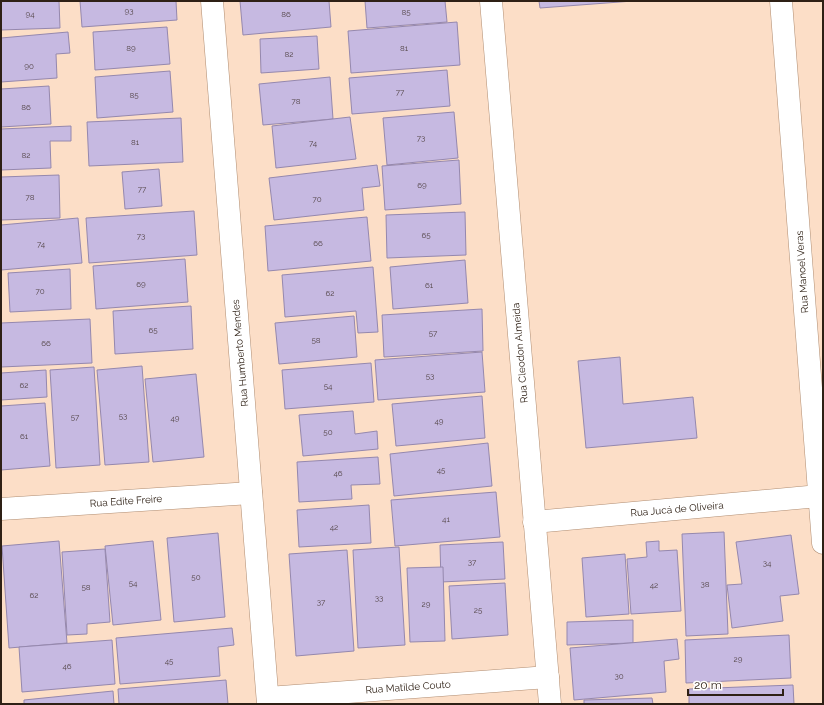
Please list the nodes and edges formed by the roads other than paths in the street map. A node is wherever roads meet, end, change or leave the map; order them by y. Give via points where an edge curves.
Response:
1 (212, 1) edge
2 (491, 1) edge
3 (781, 1) edge
4 (814, 315) edge
5 (251, 494) junction
6 (820, 496) junction
7 (1, 509) edge
8 (534, 522) junction
9 (823, 543) edge
10 (548, 677) junction
11 (268, 701) edge
12 (550, 704) edge

1 - 5 street, Rua Humberto Mendes
2 - 8 street, Rua Cleodon Almeida
3 - 4 street, Rua Manoel Veras
4 - 6 street, Rua Manoel Veras
5 - 7 street, Rua Edite Freire
5 - 11 street, Rua Humberto Mendes
6 - 8 street, Rua Jucá de Oliveira
6 - 9 street, Rua Manoel Veras
8 - 10 street, Rua Cleodon Almeida
10 - 11 street, Rua Matilde Couto
10 - 12 street, Rua Cleodon Almeida

